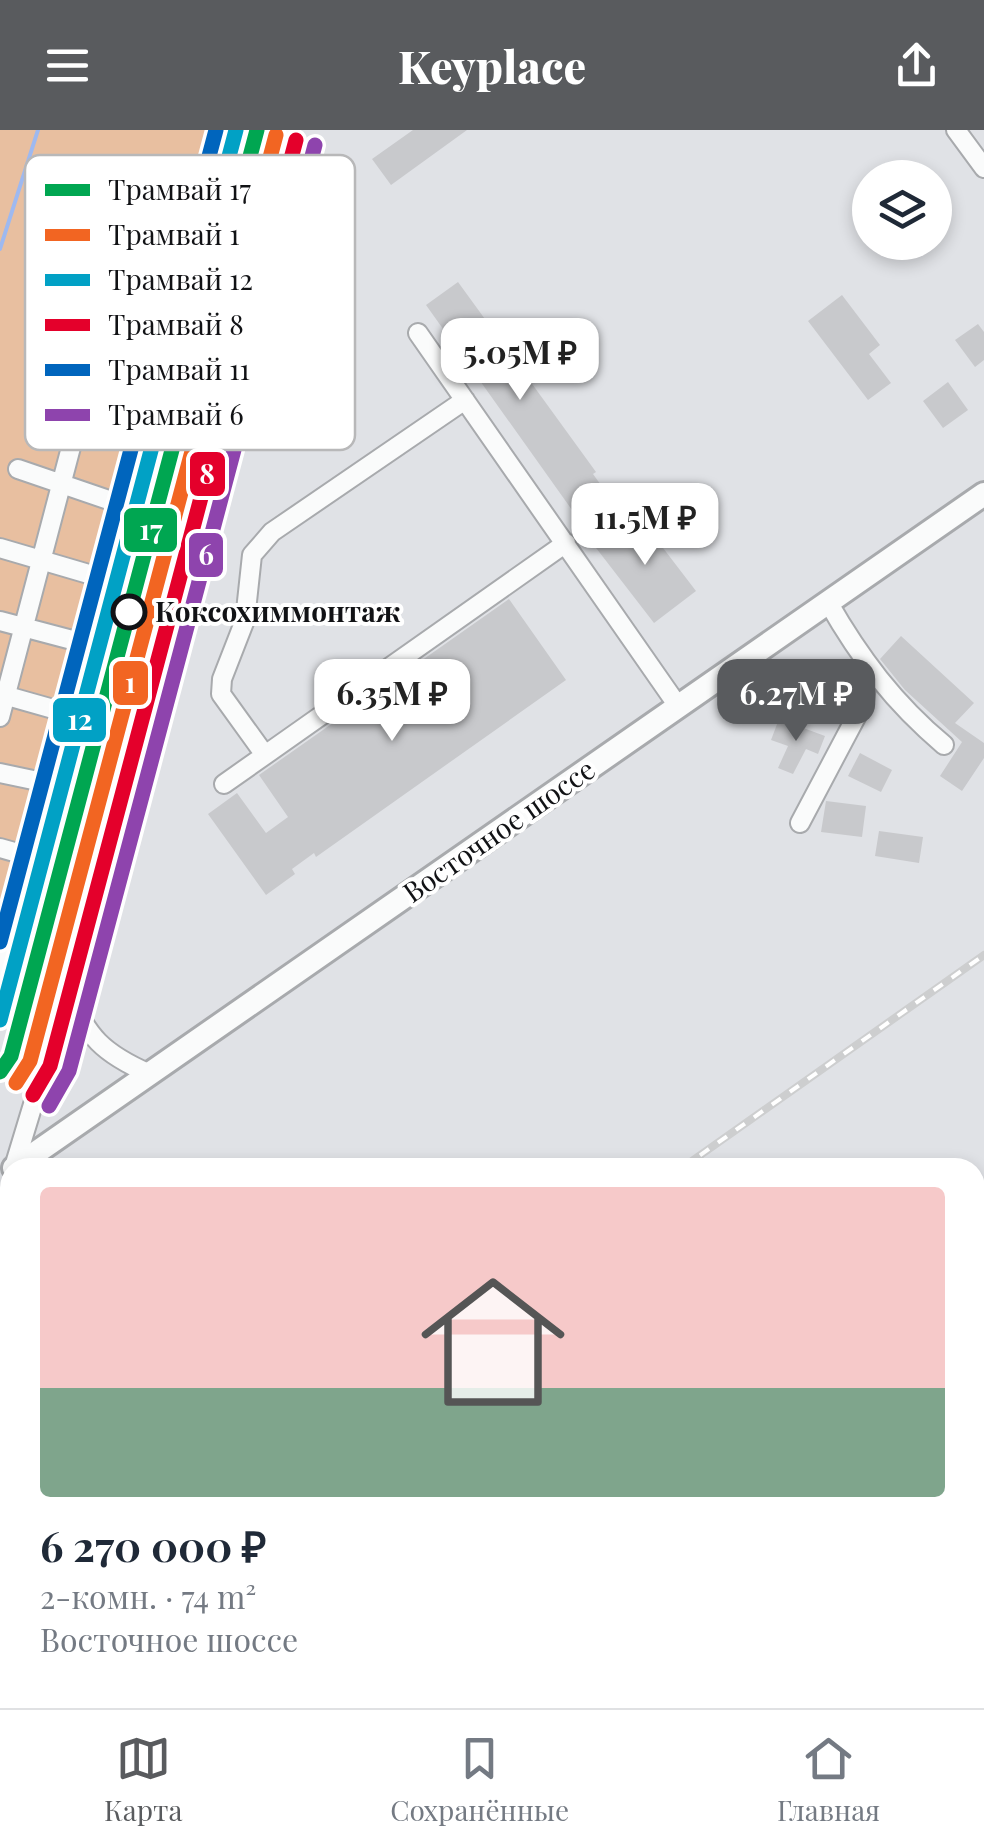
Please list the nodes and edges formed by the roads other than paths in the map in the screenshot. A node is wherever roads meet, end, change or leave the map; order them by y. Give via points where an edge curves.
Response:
1 (234, 130) edge
2 (288, 130) edge
3 (956, 130) edge
4 (227, 155) edge
5 (282, 155) edge
6 (984, 168) edge
7 (418, 333) dead end
8 (465, 400) junction
9 (70, 450) edge
10 (145, 450) edge
11 (206, 450) edge
12 (18, 469) dead end
13 (61, 484) junction
14 (984, 494) edge
15 (129, 507) junction
16 (566, 543) junction
17 (0, 548) edge
18 (41, 560) junction
19 (109, 580) junction
20 (828, 602) junction
21 (0, 621) edge
22 (24, 627) junction
23 (90, 645) junction
24 (868, 669) junction
25 (3, 695) edge
26 (678, 706) junction
27 (72, 714) junction
28 (0, 717) edge
29 (944, 745) dead end
30 (265, 755) junction
31 (0, 773) edge
32 (52, 784) junction
33 (224, 784) dead end
34 (800, 823) dead end
35 (0, 848) edge
36 (32, 856) junction
37 (7, 920) edge
38 (80, 941) junction
39 (0, 972) edge
40 (68, 989) junction
41 (150, 1074) junction
42 (15, 1158) edge
43 (27, 1158) edge

1 - 4 street
2 - 5 street
3 - 6 street
7 - 8 street
8 - 16 street
8 - 30 street via 272,532 252,556 245,620 221,694
9 - 13 street
10 - 15 street
11 - 38 street
12 - 13 street
13 - 15 street
13 - 18 street
14 - 20 main road, Восточное шоссе
15 - 19 street
16 - 26 street
16 - 30 street
17 - 18 street
18 - 19 street
18 - 22 street
19 - 23 street
20 - 24 street
20 - 26 main road, Восточное шоссе
21 - 22 street
22 - 23 street
22 - 25 street
23 - 27 street
24 - 29 street
24 - 34 street via 864,702
25 - 27 street
25 - 28 street
26 - 41 main road, Восточное шоссе
27 - 32 street
30 - 33 street
31 - 32 street
32 - 36 street
35 - 36 street
36 - 37 street
37 - 38 street
37 - 39 street
38 - 40 street
40 - 41 street via 80,1022 99,1044
40 - 42 street
41 - 43 main road, Восточное шоссе

